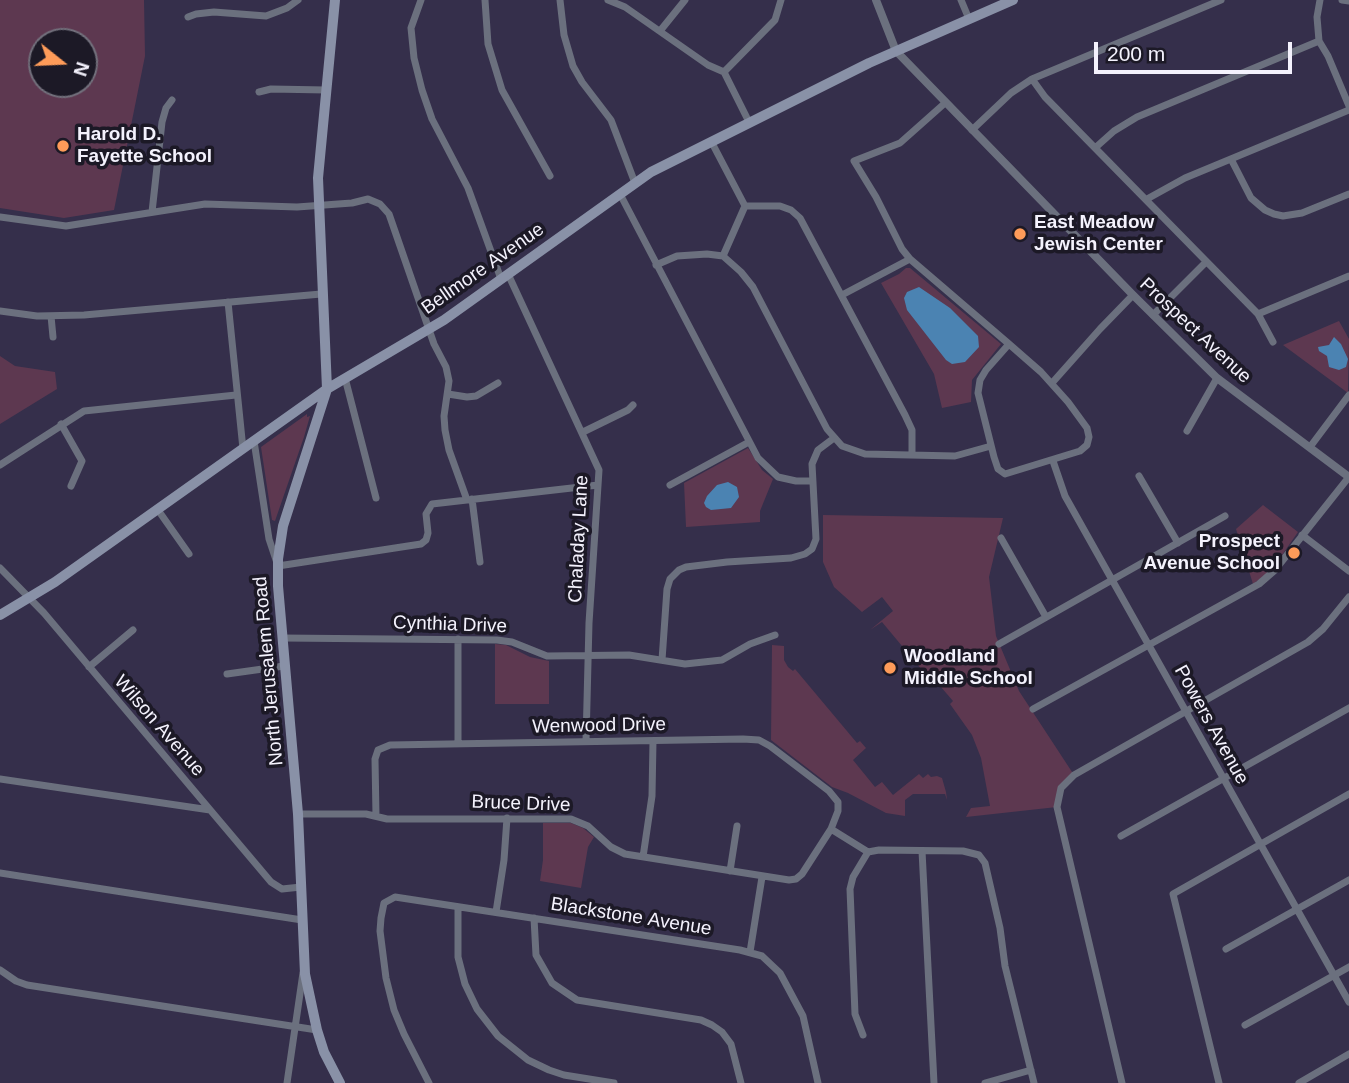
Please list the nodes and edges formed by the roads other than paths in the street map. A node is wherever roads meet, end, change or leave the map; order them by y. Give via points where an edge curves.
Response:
1 (298, 0) edge
2 (335, 0) edge
3 (421, 0) edge
4 (485, 0) edge
5 (560, 0) edge
6 (608, 0) edge
7 (685, 0) edge
8 (781, 0) edge
9 (876, 0) edge
10 (961, 0) edge
11 (1013, 0) edge
12 (1219, 0) edge
13 (1320, 0) edge
14 (1342, 0) edge
15 (1349, 1) edge
16 (188, 17) dead end
17 (969, 19) junction
18 (660, 31) junction
19 (1319, 41) junction
20 (896, 51) junction
21 (724, 72) junction
22 (1032, 79) junction
23 (326, 90) junction
24 (259, 92) dead end
25 (172, 100) dead end
26 (945, 103) junction
27 (1349, 108) edge
28 (749, 122) junction
29 (972, 130) junction
30 (711, 141) junction
31 (1096, 148) junction
32 (1231, 159) junction
33 (550, 176) dead end
34 (635, 183) junction
35 (620, 194) junction
36 (1349, 194) edge
37 (1147, 200) junction
38 (320, 206) junction
39 (745, 206) junction
40 (152, 212) junction
41 (0, 216) edge
42 (723, 256) junction
43 (910, 259) junction
44 (1206, 262) junction
45 (656, 265) junction
46 (505, 276) junction
47 (1349, 276) edge
48 (321, 294) junction
49 (842, 295) junction
50 (1133, 295) junction
51 (228, 302) junction
52 (0, 311) edge
53 (1258, 314) junction
54 (51, 316) junction
55 (1153, 316) junction
56 (429, 329) junction
57 (53, 337) dead end
58 (1273, 342) dead end
59 (1009, 344) junction
60 (345, 377) junction
61 (1217, 378) junction
62 (498, 383) dead end
63 (1052, 383) junction
64 (327, 389) junction
65 (448, 394) junction
66 (236, 395) junction
67 (1349, 395) edge
68 (633, 405) dead end
69 (61, 424) junction
70 (1187, 431) dead end
71 (583, 432) junction
72 (834, 438) junction
73 (254, 441) junction
74 (749, 442) junction
75 (991, 446) junction
76 (1310, 447) junction
77 (243, 449) junction
78 (0, 453) edge
79 (912, 455) junction
80 (1053, 461) junction
81 (3, 462) edge
82 (1139, 476) dead end
83 (1349, 477) edge
84 (812, 481) junction
85 (598, 485) junction
86 (670, 485) dead end
87 (71, 486) dead end
88 (376, 498) dead end
89 (469, 500) junction
90 (158, 510) junction
91 (1225, 516) dead end
92 (1302, 536) junction
93 (1001, 538) dead end
94 (1178, 543) junction
95 (189, 554) dead end
96 (480, 562) dead end
97 (278, 566) junction
98 (0, 568) edge
99 (1349, 571) edge
100 (1112, 580) junction
101 (1349, 597) edge
102 (30, 598) junction
103 (0, 615) edge
104 (1046, 617) junction
105 (133, 630) dead end
106 (775, 635) dead end
107 (282, 638) junction
108 (458, 639) junction
109 (999, 644) dead end
110 (1149, 646) junction
111 (588, 656) junction
112 (662, 660) junction
113 (284, 666) junction
114 (89, 667) junction
115 (227, 674) dead end
116 (1033, 709) dead end
117 (1349, 709) edge
118 (1186, 712) junction
119 (586, 741) junction
120 (653, 741) junction
121 (458, 743) junction
122 (1223, 778) junction
123 (0, 779) edge
124 (1349, 794) edge
125 (211, 810) junction
126 (298, 814) junction
127 (376, 816) junction
128 (507, 818) junction
129 (737, 826) dead end
130 (831, 828) junction
131 (1121, 836) dead end
132 (1260, 844) junction
133 (922, 851) junction
134 (868, 852) junction
135 (643, 858) junction
136 (730, 871) junction
137 (0, 873) edge
138 (762, 877) junction
139 (1349, 880) edge
140 (301, 887) junction
141 (458, 907) junction
142 (1297, 909) junction
143 (496, 912) junction
144 (534, 918) junction
145 (302, 920) junction
146 (1226, 949) dead end
147 (750, 952) junction
148 (304, 964) junction
149 (1349, 967) edge
150 (0, 970) edge
151 (1334, 975) junction
152 (1349, 1002) edge
153 (1245, 1025) dead end
154 (296, 1027) junction
155 (317, 1030) junction
156 (863, 1035) dead end
157 (1349, 1054) edge
158 (1031, 1070) junction
159 (598, 1082) edge
160 (287, 1083) edge
161 (340, 1083) edge
162 (429, 1083) edge
163 (614, 1083) edge
164 (741, 1083) edge
165 (818, 1083) edge
166 (934, 1083) edge
167 (985, 1083) edge
168 (1034, 1083) edge
169 (1122, 1083) edge
170 (1219, 1083) edge
171 (1299, 1083) edge

1 - 16 street via 266,16 214,12
2 - 23 main road, North Jerusalem Road
3 - 46 street, Chaladay Lane via 411,28 422,90
4 - 33 street via 488,44 502,90
5 - 34 street via 573,66 611,120
6 - 18 street
7 - 18 street
8 - 21 street via 775,20
9 - 20 street, Prospect Avenue
10 - 17 street
11 - 17 main road, Bellmore Avenue
12 - 22 street
13 - 19 street
14 - 15 street
17 - 20 main road, Bellmore Avenue
18 - 21 street
19 - 27 street
19 - 31 street via 1137,117
20 - 26 street, Prospect Avenue
20 - 28 main road, Bellmore Avenue
21 - 28 street
22 - 29 street
22 - 31 street
23 - 24 street
23 - 38 main road, North Jerusalem Road
25 - 40 street via 162,122
26 - 29 street, Prospect Avenue
26 - 43 street via 900,143 854,161
27 - 32 street
28 - 30 main road, Bellmore Avenue
29 - 50 street, Prospect Avenue
30 - 34 main road, Bellmore Avenue
30 - 39 street
31 - 37 street
32 - 36 street via 1251,198 1274,214 1302,213
32 - 37 street
34 - 35 main road, Bellmore Avenue
35 - 45 street
35 - 46 main road, Bellmore Avenue
37 - 44 street
38 - 40 street via 205,204
38 - 48 main road, North Jerusalem Road
38 - 56 street via 368,200 389,214
39 - 42 street
39 - 49 street via 780,206 796,214
40 - 41 street via 66,226
42 - 45 street via 691,254
42 - 72 street via 753,287
43 - 49 street
43 - 59 street
44 - 53 street
44 - 55 street
45 - 74 street
46 - 56 main road, Bellmore Avenue
46 - 71 street, Chaladay Lane
47 - 53 street
48 - 51 street
48 - 64 main road, North Jerusalem Road
49 - 79 street via 912,430
50 - 55 street, Prospect Avenue
50 - 63 street
51 - 54 street
51 - 66 street
52 - 54 street
53 - 58 street
54 - 57 street
55 - 61 street, Prospect Avenue
56 - 60 main road, Bellmore Avenue
56 - 65 street via 446,367
59 - 63 street
59 - 75 street via 978,384 978,402
60 - 64 main road, Bellmore Avenue
60 - 88 street
61 - 70 street
61 - 76 street, Prospect Avenue
62 - 65 street via 476,396
63 - 80 street via 1089,434 1080,452
64 - 73 main road, Bellmore Avenue
64 - 97 main road, North Jerusalem Road via 287,511
65 - 89 street via 445,430
66 - 69 street via 98,407
66 - 77 street
67 - 76 street
68 - 71 street
69 - 81 street
69 - 87 street via 82,461
71 - 85 street, Chaladay Lane via 598,465
72 - 79 street via 865,454
72 - 84 street via 818,450
73 - 77 main road, Bellmore Avenue
73 - 97 street via 269,539
74 - 84 street via 773,474
74 - 86 street
75 - 79 street via 955,456
75 - 80 street via 998,469 1005,474
76 - 83 street, Prospect Avenue
77 - 90 main road, Bellmore Avenue
78 - 81 street
80 - 100 street, Powers Avenue via 1065,496
82 - 94 street
83 - 92 street
84 - 112 street via 816,539 805,554 686,567 673,575 667,589
85 - 89 street
85 - 111 street, Chaladay Lane
89 - 96 street
89 - 97 street via 428,507 428,533 421,544
90 - 95 street
90 - 102 main road, Bellmore Avenue
91 - 94 street
92 - 99 street
92 - 110 street via 1259,584
93 - 104 street
94 - 100 street
97 - 107 main road, North Jerusalem Road
98 - 102 street, Wilson Avenue
100 - 104 street
100 - 110 street, Powers Avenue
101 - 118 street via 1308,642
102 - 103 main road, Bellmore Avenue
102 - 114 street, Wilson Avenue
104 - 109 street
105 - 114 street
106 - 112 street, Cynthia Drive via 713,662
107 - 108 street, Cynthia Drive
107 - 113 main road, North Jerusalem Road
108 - 111 street, Cynthia Drive via 505,640 547,656
108 - 121 street
110 - 116 street
110 - 118 street, Powers Avenue
111 - 112 street, Cynthia Drive
111 - 119 street, Chaladay Lane
113 - 115 street
113 - 126 main road, North Jerusalem Road
114 - 125 street, Wilson Avenue
117 - 122 street
118 - 122 street, Powers Avenue
118 - 169 street via 1070,778 1058,793 1058,813
119 - 120 street, Wenwood Drive
119 - 121 street, Wenwood Drive
120 - 130 street, Wenwood Drive via 759,740 834,797 838,811
120 - 135 street via 652,796
121 - 127 street, Wenwood Drive via 390,745 378,750
122 - 131 street
122 - 132 street, Powers Avenue
123 - 125 street
124 - 132 street
125 - 140 street, Wilson Avenue via 271,882 282,889
126 - 127 street, Bruce Drive
126 - 140 main road, North Jerusalem Road
127 - 128 street, Bruce Drive
128 - 135 street, Bruce Drive via 571,819 588,826 618,851
128 - 143 street
129 - 136 street
130 - 134 street
130 - 138 street, Bruce Drive via 796,879
132 - 142 street, Powers Avenue
132 - 170 street via 1173,894
133 - 134 street
133 - 158 street via 975,853 985,863
133 - 166 street
134 - 156 street via 850,889 855,1014
135 - 136 street, Bruce Drive
136 - 138 street, Bruce Drive
137 - 145 street
138 - 147 street
139 - 142 street
140 - 145 main road, North Jerusalem Road
141 - 143 street, Blackstone Avenue
141 - 159 street via 461,969 485,1022 528,1060 564,1075
141 - 162 street, Blackstone Avenue via 395,897 384,903 380,931 386,978 394,1010
142 - 146 street
142 - 151 street, Powers Avenue
143 - 144 street, Blackstone Avenue
144 - 147 street, Blackstone Avenue
144 - 164 street via 536,955 552,983 577,1000 712,1025 731,1044
145 - 148 main road, North Jerusalem Road
147 - 165 street, Blackstone Avenue via 777,969 800,1008
148 - 154 street
148 - 155 main road, North Jerusalem Road
149 - 151 street
150 - 154 street via 27,985
151 - 152 street, Powers Avenue
151 - 153 street
154 - 155 street
154 - 160 street
155 - 161 main road, North Jerusalem Road
157 - 171 street
158 - 167 street
158 - 168 street
159 - 163 street

